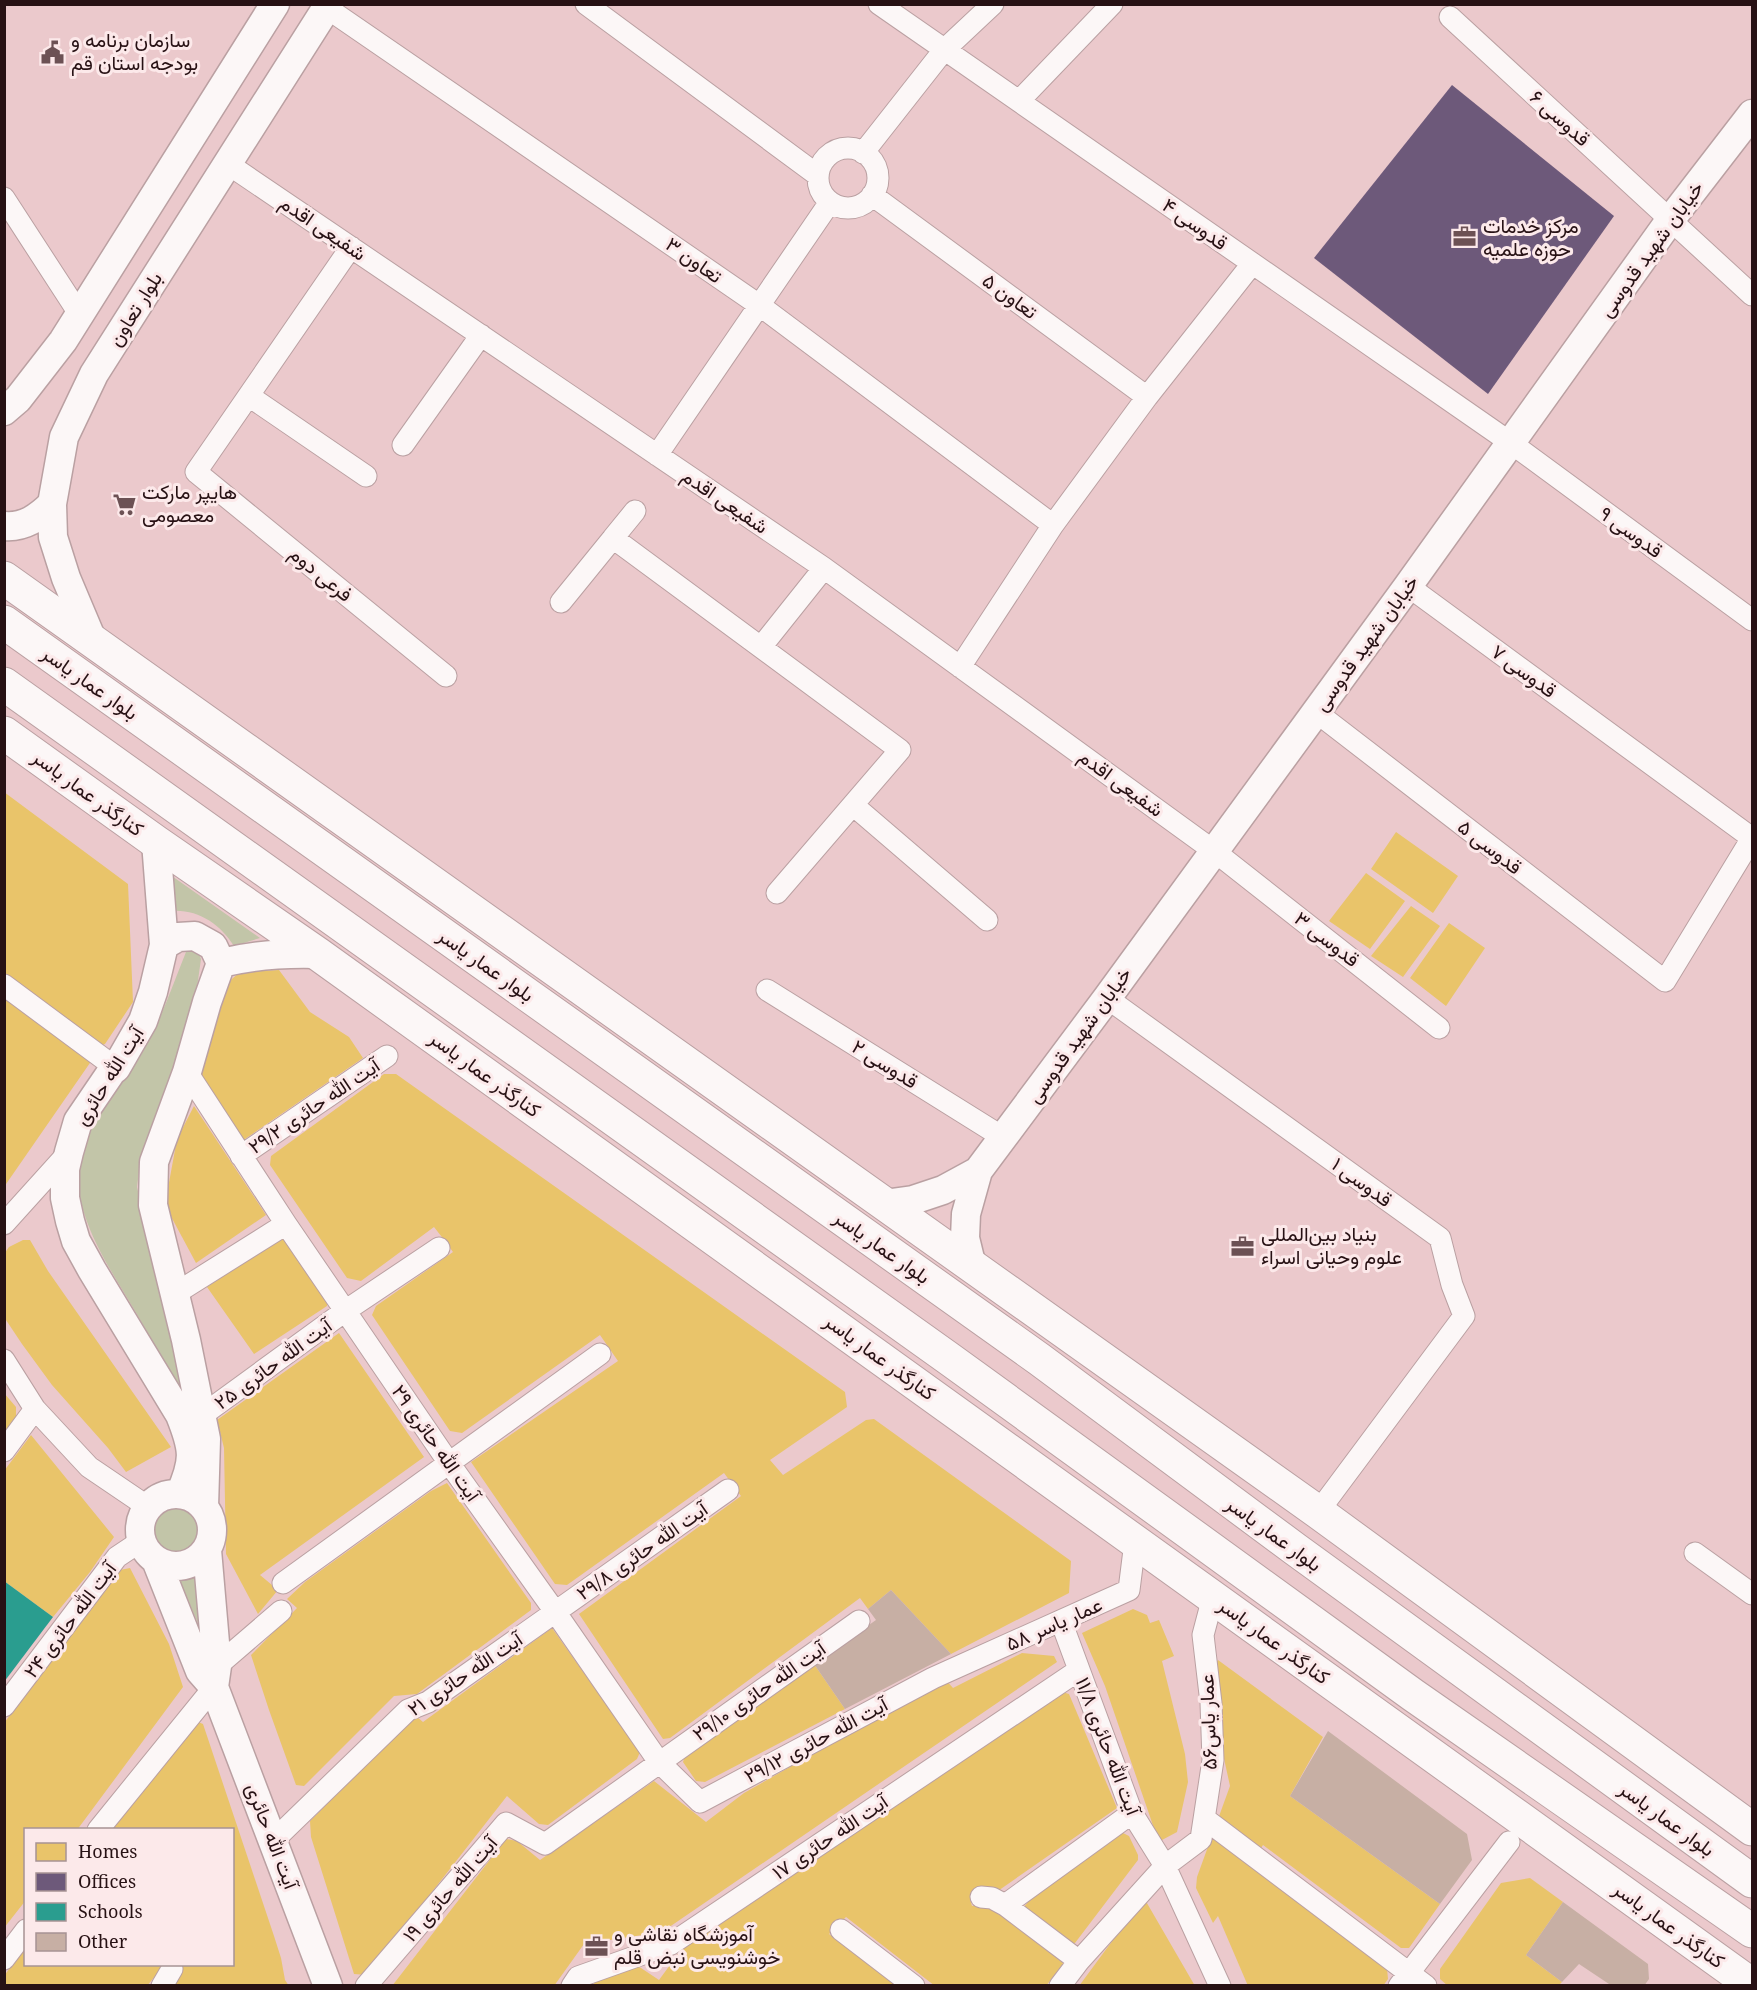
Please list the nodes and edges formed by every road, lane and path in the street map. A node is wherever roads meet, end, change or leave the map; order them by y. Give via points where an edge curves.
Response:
1 (275, 4) edge
2 (585, 4) edge
3 (879, 4) edge
4 (993, 4) edge
5 (1113, 4) edge
6 (328, 6) edge
7 (1450, 17) dead end
8 (944, 50) junction
9 (1019, 101) junction
10 (1752, 114) edge
11 (862, 153) junction
12 (228, 164) junction
13 (816, 174) junction
14 (872, 195) junction
15 (4, 198) edge
16 (830, 202) junction
17 (1671, 219) junction
18 (351, 247) junction
19 (1252, 264) junction
20 (1752, 296) edge
21 (759, 305) junction
22 (80, 315) junction
23 (481, 335) junction
24 (249, 396) junction
25 (1148, 397) junction
26 (4, 411) edge
27 (1511, 443) junction
28 (403, 446) dead end
29 (657, 455) junction
30 (366, 476) dead end
31 (52, 504) junction
32 (635, 511) dead end
33 (1053, 525) junction
34 (4, 526) edge
35 (613, 537) junction
36 (824, 568) junction
37 (4, 578) edge
38 (1408, 586) junction
39 (561, 602) dead end
40 (1752, 620) edge
41 (4, 622) edge
42 (93, 642) junction
43 (761, 647) junction
44 (960, 667) junction
45 (446, 676) dead end
46 (4, 684) edge
47 (1316, 712) junction
48 (8, 744) edge
49 (853, 805) junction
50 (1752, 838) edge
51 (156, 842) junction
52 (1214, 851) junction
53 (777, 893) dead end
54 (987, 920) dead end
55 (164, 945) junction
56 (318, 954) junction
57 (221, 963) junction
58 (4, 985) edge
59 (767, 990) dead end
60 (1107, 998) junction
61 (1439, 1028) dead end
62 (387, 1056) dead end
63 (116, 1068) junction
64 (187, 1072) junction
65 (1004, 1138) junction
66 (69, 1152) junction
67 (241, 1156) junction
68 (978, 1171) junction
69 (884, 1204) junction
70 (4, 1224) edge
71 (286, 1224) junction
72 (439, 1248) dead end
73 (972, 1267) junction
74 (173, 1295) junction
75 (345, 1311) junction
76 (600, 1354) dead end
77 (948, 1358) junction
78 (4, 1359) edge
79 (925, 1390) junction
80 (36, 1409) junction
81 (201, 1416) junction
82 (1192, 1425) junction
83 (4, 1451) edge
84 (449, 1463) junction
85 (728, 1490) dead end
86 (192, 1500) junction
87 (148, 1507) junction
88 (1318, 1512) junction
89 (1135, 1542) junction
90 (1295, 1549) junction
91 (207, 1550) junction
92 (148, 1551) junction
93 (1695, 1552) dead end
94 (283, 1583) dead end
95 (1752, 1594) edge
96 (1213, 1597) junction
97 (281, 1611) dead end
98 (556, 1613) junction
99 (859, 1621) dead end
100 (1061, 1621) junction
101 (1079, 1670) junction
102 (216, 1676) junction
103 (933, 1678) joint
104 (1356, 1700) junction
105 (4, 1706) edge
106 (1492, 1751) junction
107 (659, 1762) junction
108 (699, 1802) joint
109 (1132, 1813) junction
110 (1205, 1819) junction
111 (99, 1828) edge
112 (1752, 1829) edge
113 (274, 1840) junction
114 (1509, 1842) dead end
115 (1165, 1866) junction
116 (1752, 1881) edge
117 (981, 1897) dead end
118 (1005, 1905) junction
119 (841, 1930) dead end
120 (1752, 1931) edge
121 (24, 1933) edge
122 (4, 1959) edge
123 (1079, 1961) junction
124 (1411, 1981) edge
125 (1217, 1984) edge
126 (1752, 1985) edge
127 (328, 1986) edge
128 (366, 1986) edge
129 (572, 1986) edge
130 (914, 1986) edge
131 (1060, 1986) edge

1 - 22 main road
2 - 13 street
3 - 8 street, قدوسی ۴
4 - 8 street
5 - 9 street
6 - 12 main road, بلوار تعاون
6 - 21 street, تعاون ۳
7 - 17 street, قدوسی ۶
8 - 9 street, قدوسی ۴
8 - 11 street
9 - 19 street, قدوسی ۴
10 - 17 main road, خیابان شهید قدوسی
11 - 13 street via 843,147 834,151 825,157
11 - 14 street via 877,166 878,186
12 - 18 street, شفیعی اقدم
12 - 31 main road, بلوار تعاون via 94,374 64,437
13 - 16 street via 822,195
14 - 16 street via 858,208 838,208
14 - 25 street, تعاون ۵
15 - 22 street
16 - 21 street
17 - 20 street, قدوسی ۶
17 - 27 main road, خیابان شهید قدوسی
18 - 23 street, شفیعی اقدم
18 - 24 street
19 - 25 street
19 - 27 street, قدوسی ۴
21 - 29 street
21 - 33 street, تعاون ۳
22 - 26 main road via 18,399
23 - 28 street
23 - 29 street, شفیعی اقدم
24 - 30 street
24 - 45 street, فرعی دوم via 196,472
25 - 33 street
27 - 38 main road, خیابان شهید قدوسی
27 - 40 street, قدوسی ۹
29 - 36 street, شفیعی اقدم
31 - 34 main road via 26,523
31 - 42 main road, بلوار تعاون via 54,537 63,568
32 - 35 street
33 - 44 street
35 - 39 street
35 - 43 street
36 - 43 street
36 - 44 street, شفیعی اقدم
37 - 42 main road
38 - 47 main road, خیابان شهید قدوسی
38 - 50 street, قدوسی ۷
41 - 90 main road, بلوار عمار یاسر via 1030,1352
42 - 69 main road
43 - 49 street via 900,750
44 - 52 street, شفیعی اقدم
46 - 77 main road, بلوار عمار یاسر
47 - 50 street, قدوسی ۵ via 1665,981
47 - 52 main road, خیابان شهید قدوسی
48 - 51 main road, کنارگذر عمار یاسر
49 - 53 street
49 - 54 street
51 - 55 main road, آیت الله حائری
51 - 56 main road, کنارگذر عمار یاسر
52 - 60 main road, خیابان شهید قدوسی
52 - 61 street, قدوسی ۳
55 - 57 main road via 178,937 195,936 213,946
55 - 63 main road, آیت الله حائری via 143,1021
56 - 57 main road via 249,956
56 - 79 main road, کنارگذر عمار یاسر
57 - 64 main road
58 - 63 street
59 - 65 street, قدوسی ۲
60 - 65 main road, خیابان شهید قدوسی
60 - 88 street, قدوسی ۱ via 1440,1238 1464,1316
62 - 67 street, آیت الله حائری ۲۹/۲
63 - 66 main road, آیت الله حائری via 78,1120
64 - 67 street, آیت الله حائری ۲۹
64 - 74 main road via 154,1162 153,1205
65 - 68 main road, خیابان شهید قدوسی
66 - 70 street
66 - 86 main road, آیت الله حائری via 65,1198 76,1241 180,1415 192,1455
67 - 71 street, آیت الله حائری ۲۹
68 - 69 main road via 943,1190
68 - 73 main road via 966,1214 965,1238
69 - 73 main road
71 - 74 street
71 - 75 street, آیت الله حائری ۲۹
72 - 75 street, آیت الله حائری ۲۵
73 - 82 main road
74 - 81 main road
75 - 81 street, آیت الله حائری ۲۵
75 - 84 street, آیت الله حائری ۲۹
76 - 84 street
77 - 79 main road
77 - 106 main road, بلوار عمار یاسر
78 - 80 street
79 - 89 main road, کنارگذر عمار یاسر
80 - 83 street
80 - 87 street via 89,1467
81 - 86 main road via 206,1439
82 - 88 main road
82 - 90 main road
84 - 94 street
84 - 98 street, آیت الله حائری ۲۹
85 - 98 street, آیت الله حائری ۲۹/۸
86 - 87 main road via 167,1495
86 - 91 main road via 210,1517 212,1540
87 - 92 main road via 140,1523
88 - 112 main road
89 - 96 main road, کنارگذر عمار یاسر
89 - 100 street, عمار یاسر ۵۸ via 1129,1590
90 - 116 main road, بلوار عمار یاسر
91 - 92 main road via 182,1567 172,1567
91 - 102 main road, آیت الله حائری
92 - 102 main road, آیت الله حائری via 200,1671
92 - 105 street, آیت الله حائری ۲۴ via 117,1557
93 - 95 street
96 - 104 main road, کنارگذر عمار یاسر
96 - 110 street, عمار یاس۵۶ via 1203,1635 1212,1703 1213,1760
97 - 102 street
98 - 107 street, آیت الله حائری ۲۹
98 - 113 street, آیت الله حائری ۲۱ via 428,1702 408,1710
99 - 107 street, آیت الله حائری ۲۹/۱۰
100 - 101 street, آیت الله حائری ۱۱/۸
100 - 103 street, عمار یاسر ۵۸
101 - 109 street, آیت الله حائری ۱۱/۸
101 - 129 street, آیت الله حائری ۱۷ via 671,1944 578,1977
102 - 111 street
102 - 113 main road, آیت الله حائری
103 - 108 street, آیت الله حائری ۲۹/۱۲
104 - 106 main road
104 - 126 main road, کنارگذر عمار یاسر
106 - 120 main road, بلوار عمار یاسر
107 - 108 street, آیت الله حائری ۲۹
107 - 128 street, آیت الله حائری ۱۹ via 545,1844 506,1823
109 - 115 street, آیت الله حائری ۱۱/۸
109 - 118 street
110 - 115 street, عمار یاس۵۶ via 1201,1839
110 - 124 street
113 - 127 main road, آیت الله حائری
114 - 124 street
115 - 123 street, عمار یاس۵۶
115 - 125 street, آیت الله حائری ۱۱/۸
117 - 118 street
118 - 123 street
119 - 130 street
121 - 122 street
123 - 131 street, عمار یاس۵۶

